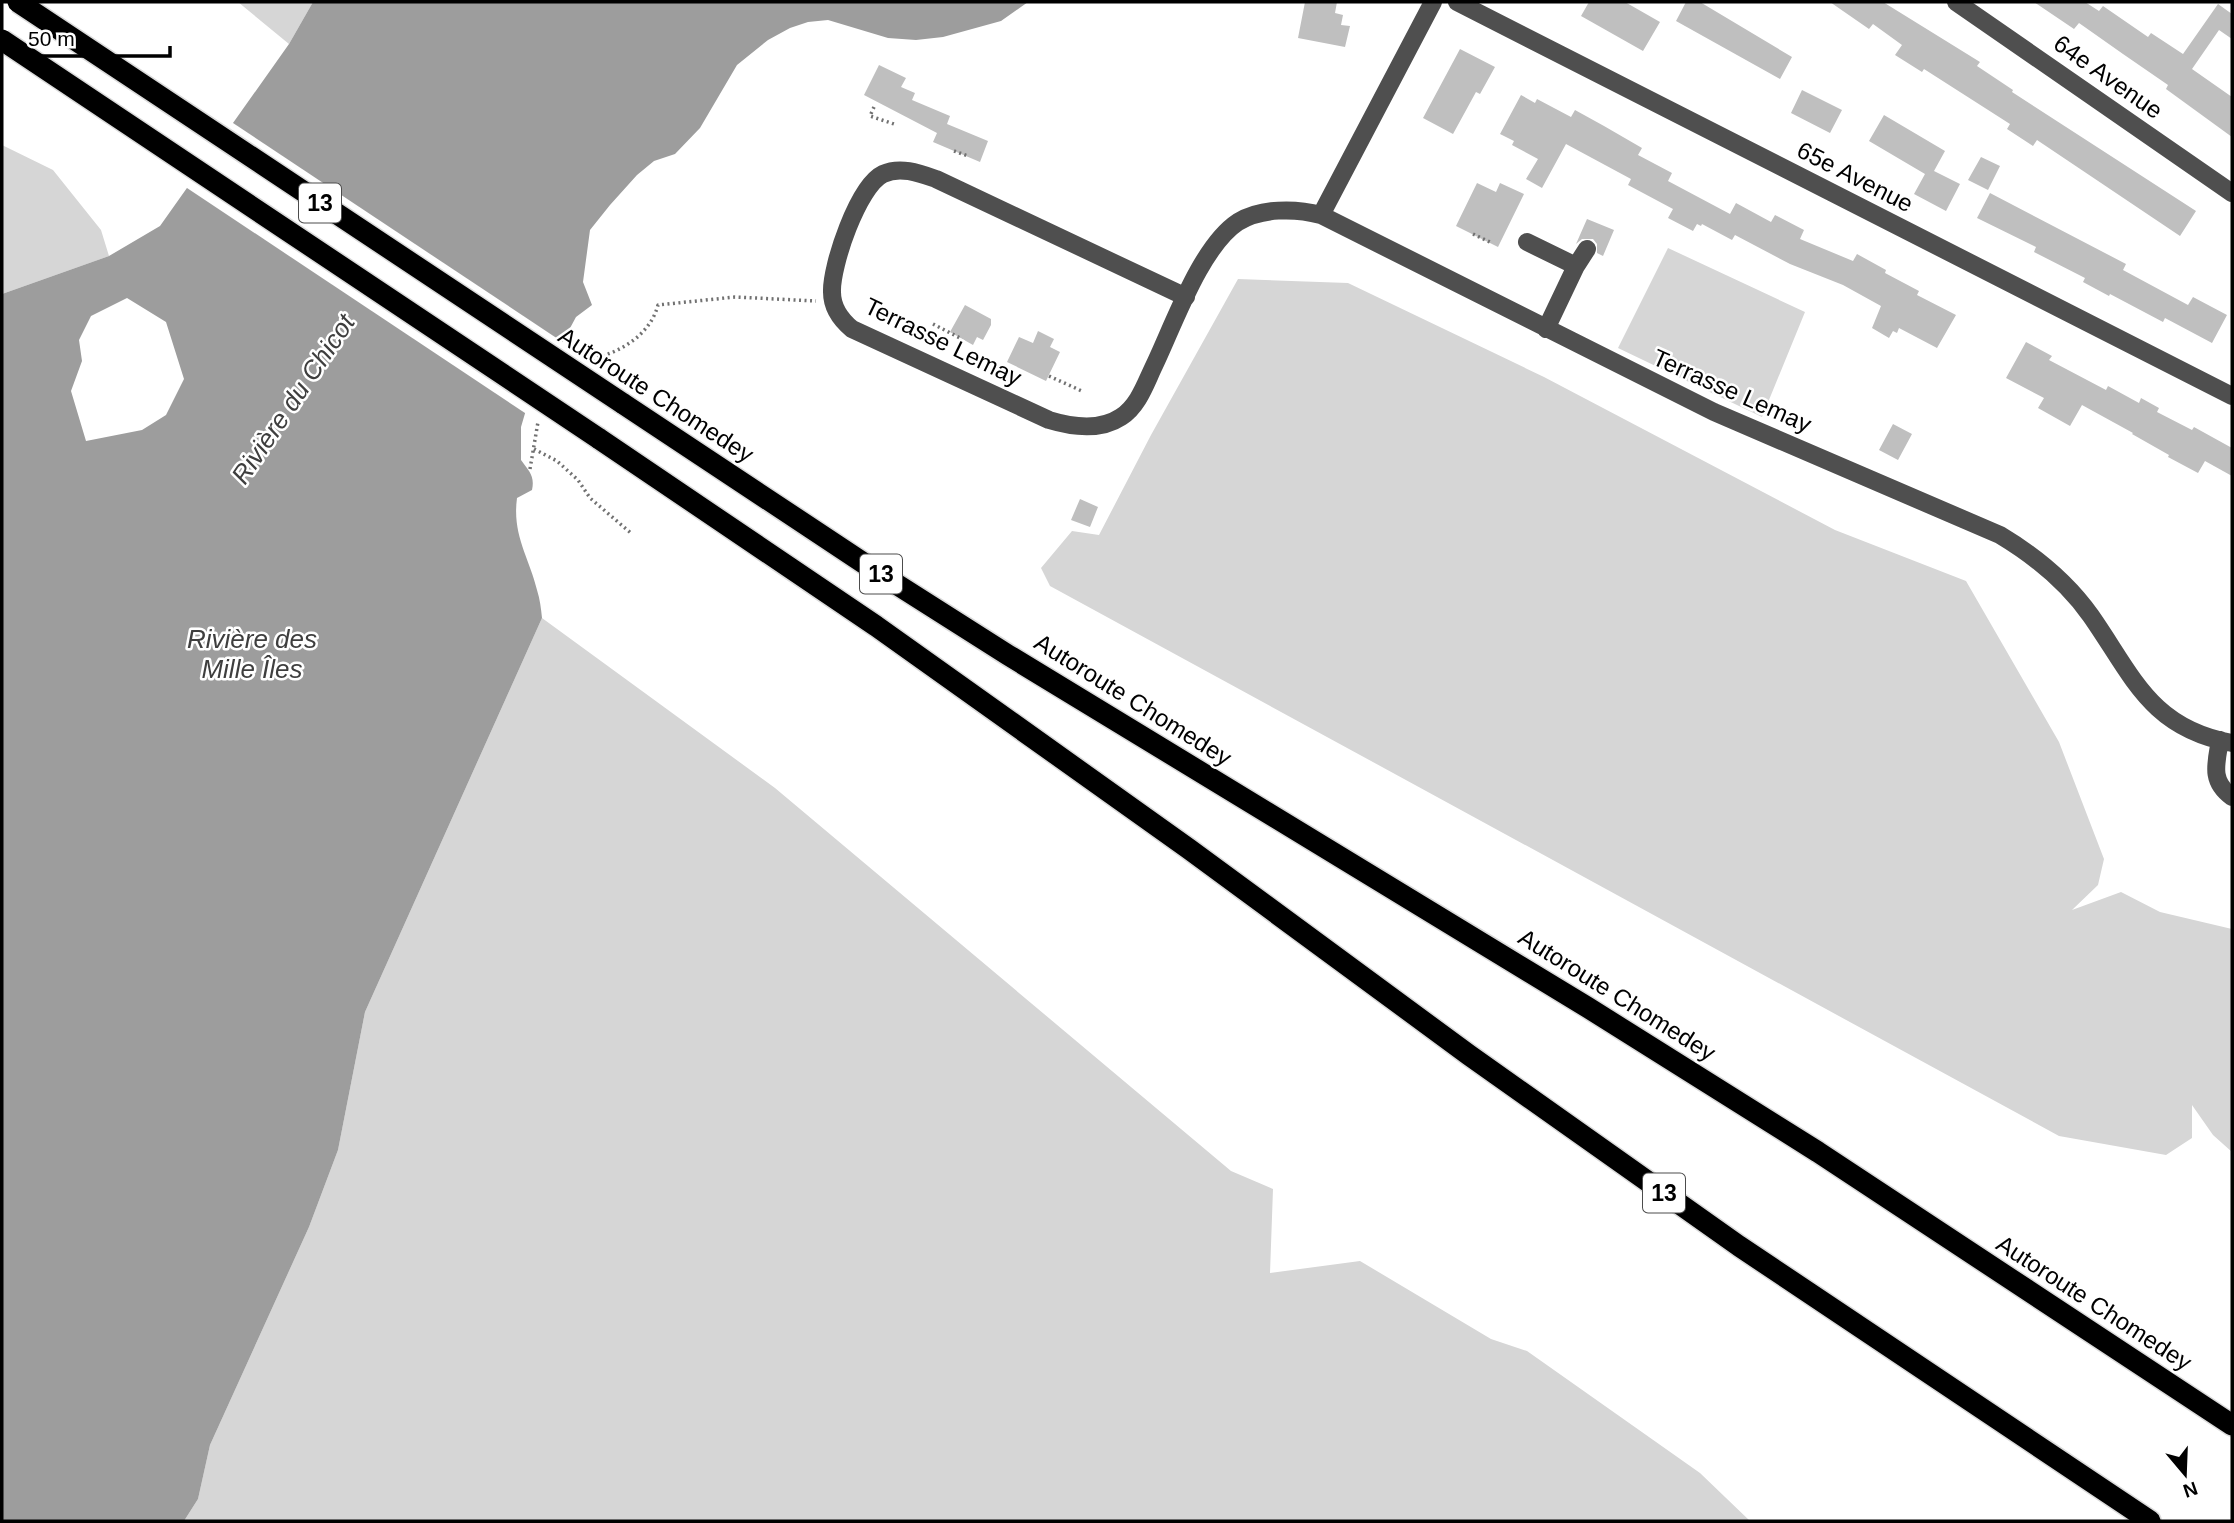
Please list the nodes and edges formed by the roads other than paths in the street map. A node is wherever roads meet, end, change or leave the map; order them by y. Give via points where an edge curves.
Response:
1 (18, 2) edge
2 (1433, 2) edge
3 (1457, 2) edge
4 (1956, 2) edge
5 (2, 40) edge
6 (2232, 193) edge
7 (1321, 215) junction
8 (1527, 242) dead end
9 (1587, 248) dead end
10 (1576, 266) junction
11 (1186, 296) junction
12 (1546, 329) junction
13 (2232, 396) edge
14 (2226, 741) edge
15 (2232, 797) edge
16 (2232, 1425) edge
17 (2150, 1521) edge

1 - 16 highway, Autoroute Chomedey / 13, bridge via 871,568 1806,1144
2 - 7 street
3 - 13 street, 65e Avenue
4 - 6 street, 64e Avenue
5 - 17 highway, 13, bridge via 876,626 1739,1246
7 - 11 street, Terrasse Lemay via 1272,212 1240,221 1211,252
7 - 12 street, Terrasse Lemay
8 - 10 street
9 - 10 street
10 - 12 street
11 - 11 street, Terrasse Lemay via 936,179 902,170 881,175 868,188 854,213 832,280 834,307 852,329 1049,420 1077,427 1120,418 1129,410
12 - 14 street, Terrasse Lemay via 1714,412 2011,541 2073,593 2149,701 2182,726
14 - 15 street via 2216,771 2222,790

